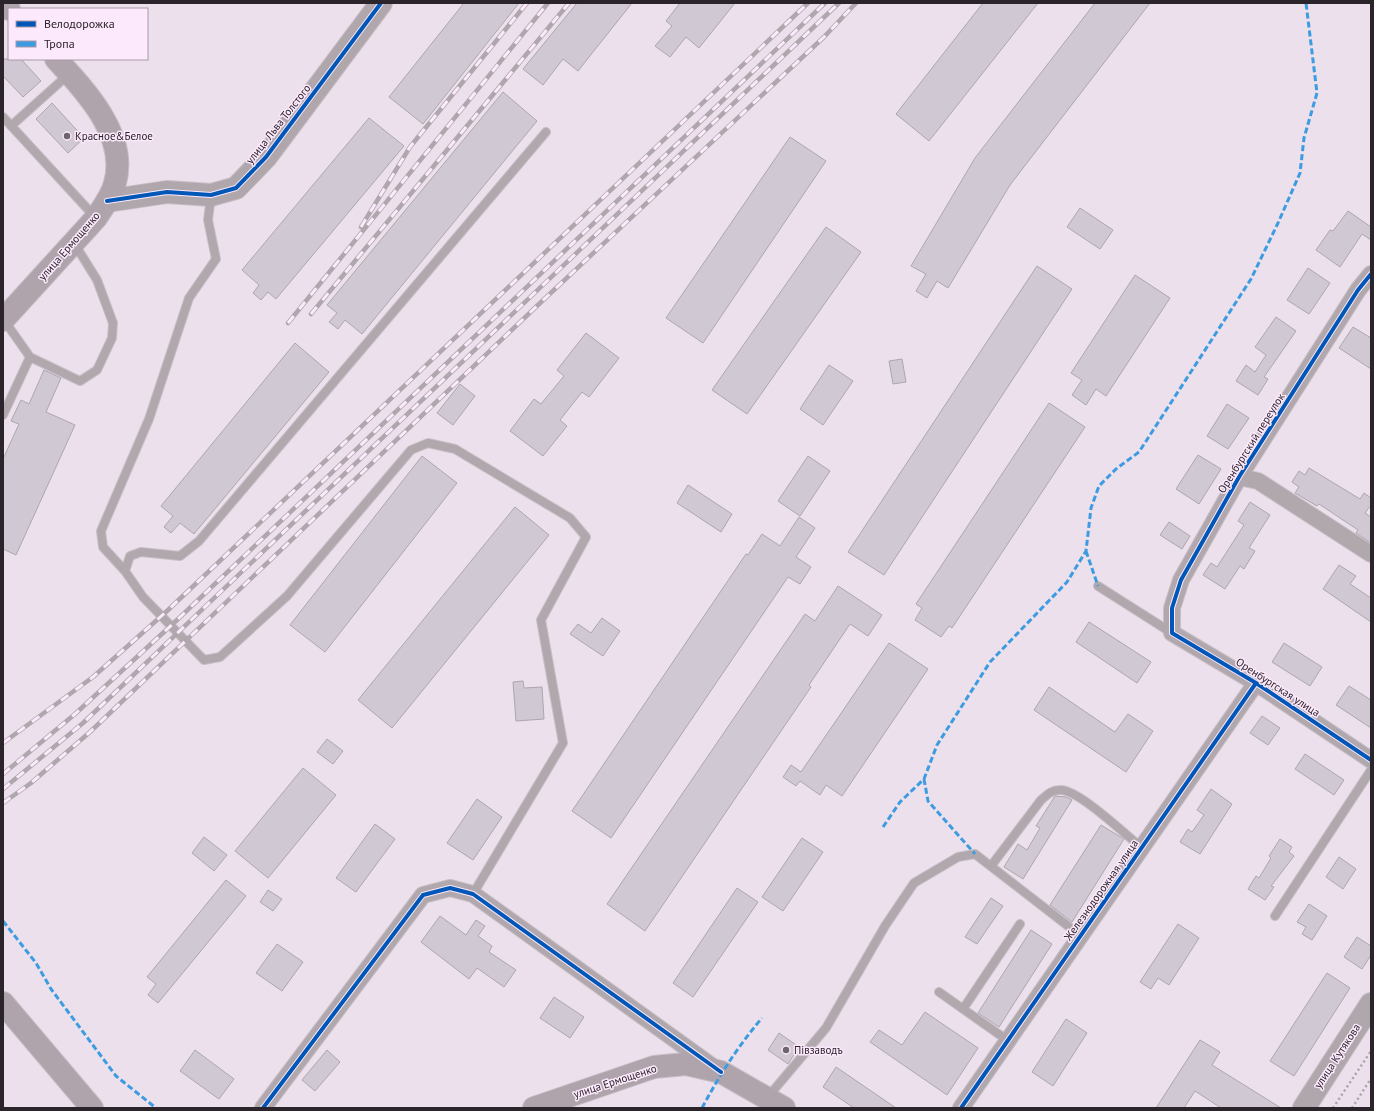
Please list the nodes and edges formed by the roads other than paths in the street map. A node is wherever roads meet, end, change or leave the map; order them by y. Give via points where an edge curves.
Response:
1 (381, 3) edge
2 (61, 65) edge
3 (3, 117) edge
4 (11, 126) junction
5 (546, 132) dead end
6 (211, 195) junction
7 (102, 209) junction
8 (73, 242) junction
9 (1371, 274) edge
10 (3, 320) edge
11 (30, 357) junction
12 (3, 415) edge
13 (1239, 477) junction
14 (1371, 554) edge
15 (125, 571) junction
16 (1098, 586) dead end
17 (1172, 633) junction
18 (1256, 683) junction
19 (1371, 760) edge
20 (1371, 770) edge
21 (1142, 848) junction
22 (991, 866) junction
23 (473, 894) junction
24 (1275, 916) dead end
25 (1020, 924) dead end
26 (1081, 936) junction
27 (939, 992) dead end
28 (3, 1003) edge
29 (1371, 1004) edge
30 (963, 1009) junction
31 (3, 1027) edge
32 (1007, 1040) junction
33 (721, 1072) junction
34 (568, 1102) edge
35 (775, 1103) edge
36 (72, 1108) edge
37 (92, 1108) edge
38 (263, 1108) edge
39 (534, 1108) edge
40 (961, 1108) edge
41 (1304, 1108) edge

1 - 6 street, улица Льва Толстого via 266,156 236,188
2 - 4 lane
2 - 7 highway, улица Ермощенко via 103,119 116,152 116,179
3 - 4 lane
4 - 7 lane
5 - 15 lane via 199,541 180,556 141,552 130,556
6 - 7 street, улица Льва Толстого via 167,192
6 - 15 lane via 208,220 216,258 189,298 149,420 100,531 102,547
7 - 8 highway, улица Ермощенко
8 - 10 highway, улица Ермощенко
8 - 11 lane via 97,280 113,323 112,338 97,370 80,381
9 - 13 street, Оренбургский переулок via 1358,290
10 - 11 lane
11 - 12 lane
13 - 14 street, Оренбургский переулок via 1258,481
13 - 17 street, Оренбургский переулок via 1180,580 1172,608
15 - 23 lane via 143,597 204,660 220,657 287,596 411,450 428,442 455,449 570,518 586,537 541,620 563,743
16 - 17 lane
17 - 18 street, Оренбургская улица
18 - 19 street, Оренбургская улица
18 - 21 street, Железнодорожная улица
20 - 24 lane
21 - 22 lane via 1084,799 1062,790 1052,791 1041,800
21 - 26 street, Железнодорожная улица
22 - 26 lane
22 - 35 lane via 975,854 958,857 914,883 885,926 826,1028
23 - 33 street
23 - 38 street via 450,888 423,895
25 - 30 lane
26 - 32 street, Железнодорожная улица
27 - 30 lane
28 - 37 highway
29 - 41 street, улица Кутякова
30 - 32 lane
31 - 36 highway
32 - 40 street, Железнодорожная улица
33 - 34 highway, улица Ермощенко via 686,1064 654,1067
33 - 35 highway, улица Ермощенко
34 - 39 highway, улица Ермощенко

